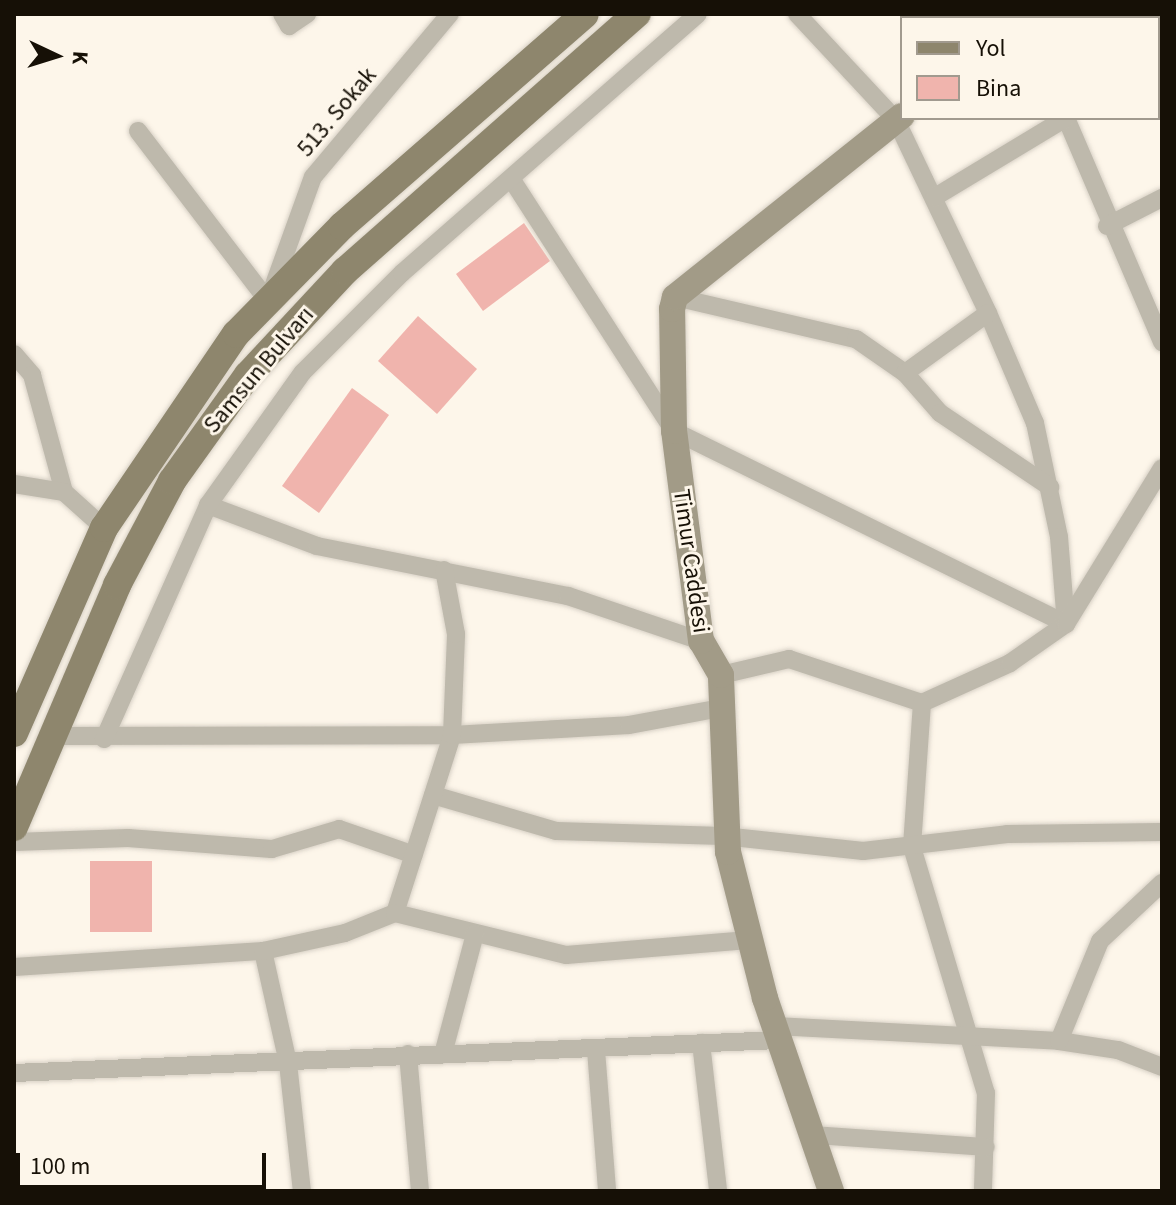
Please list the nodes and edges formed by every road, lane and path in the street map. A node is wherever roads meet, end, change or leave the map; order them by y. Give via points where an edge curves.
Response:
1 (282, 14) edge
2 (307, 14) edge
3 (450, 14) edge
4 (585, 14) edge
5 (637, 14) edge
6 (698, 14) edge
7 (797, 14) edge
8 (899, 118) edge
9 (1063, 120) edge
10 (1067, 120) edge
11 (138, 131) dead end
12 (512, 180) junction
13 (935, 197) junction
14 (1162, 198) edge
15 (1107, 226) junction
16 (675, 297) junction
17 (268, 301) junction
18 (988, 313) junction
19 (1162, 342) edge
20 (14, 354) edge
21 (905, 373) junction
22 (674, 431) junction
23 (1162, 468) edge
24 (14, 484) edge
25 (1050, 487) junction
26 (1156, 491) edge
27 (64, 492) junction
28 (208, 505) junction
29 (104, 528) junction
30 (444, 570) junction
31 (1066, 624) junction
32 (701, 641) junction
33 (721, 675) junction
34 (922, 703) junction
35 (721, 708) junction
36 (14, 733) edge
37 (452, 735) junction
38 (48, 736) junction
39 (104, 739) junction
40 (433, 795) junction
41 (14, 827) edge
42 (1162, 832) edge
43 (727, 836) junction
44 (14, 842) edge
45 (912, 847) junction
46 (414, 855) junction
47 (1162, 883) edge
48 (395, 913) junction
49 (475, 934) junction
50 (748, 940) junction
51 (263, 951) junction
52 (14, 967) edge
53 (777, 1033) junction
54 (972, 1035) junction
55 (1059, 1041) junction
56 (701, 1043) junction
57 (596, 1050) junction
58 (408, 1054) junction
59 (443, 1054) junction
60 (288, 1063) junction
61 (1162, 1067) edge
62 (14, 1073) edge
63 (814, 1135) junction
64 (986, 1147) junction
65 (302, 1191) edge
66 (420, 1191) edge
67 (607, 1191) edge
68 (718, 1191) edge
69 (831, 1191) edge
70 (983, 1191) edge

1 - 2 street via 289,26
3 - 17 street, 513. Sokak via 313,177
4 - 17 main road
5 - 38 main road, Samsun Bulvarı via 345,271 248,375 172,481
6 - 12 street
7 - 8 street
8 - 13 street
8 - 16 street
9 - 13 street
10 - 15 street
11 - 17 street
12 - 22 street
12 - 28 street via 402,273 303,372
13 - 18 street
14 - 15 street
15 - 19 street
16 - 21 street via 856,339
16 - 22 street, Timur Caddesi
17 - 29 main road via 172,419
18 - 21 street
18 - 25 street via 1035,423
20 - 27 street via 32,375
21 - 25 street via 940,413
22 - 31 street
22 - 32 street, Timur Caddesi
23 - 26 street
24 - 27 street
25 - 31 street
26 - 31 street
27 - 29 street
28 - 30 street via 317,546
28 - 39 street
29 - 36 main road
30 - 32 street via 568,596
30 - 37 street via 456,634
31 - 34 street via 1010,663
32 - 33 street, Timur Caddesi
33 - 34 street via 789,659
33 - 35 street
34 - 45 street
35 - 37 street via 629,725
35 - 43 street
37 - 39 street
37 - 40 street
38 - 39 street
38 - 41 main road, Samsun Bulvarı
40 - 43 street via 556,831
40 - 46 street
42 - 45 street via 1007,834
43 - 45 street via 863,851
43 - 50 street
44 - 46 street via 128,838 272,849 339,829
45 - 54 street
46 - 48 street
47 - 55 street via 1100,941
48 - 49 street
48 - 51 street via 345,933
49 - 50 street via 566,955
49 - 59 street
50 - 53 street
51 - 52 street
51 - 60 street
53 - 54 street
53 - 56 street
53 - 63 street
54 - 55 street
54 - 64 street via 986,1093
55 - 61 street via 1118,1050
56 - 57 street
56 - 68 street
57 - 59 street
57 - 67 street
58 - 59 street
58 - 60 street
58 - 66 street
60 - 62 street
60 - 65 street
63 - 64 street
63 - 69 street
64 - 70 street

